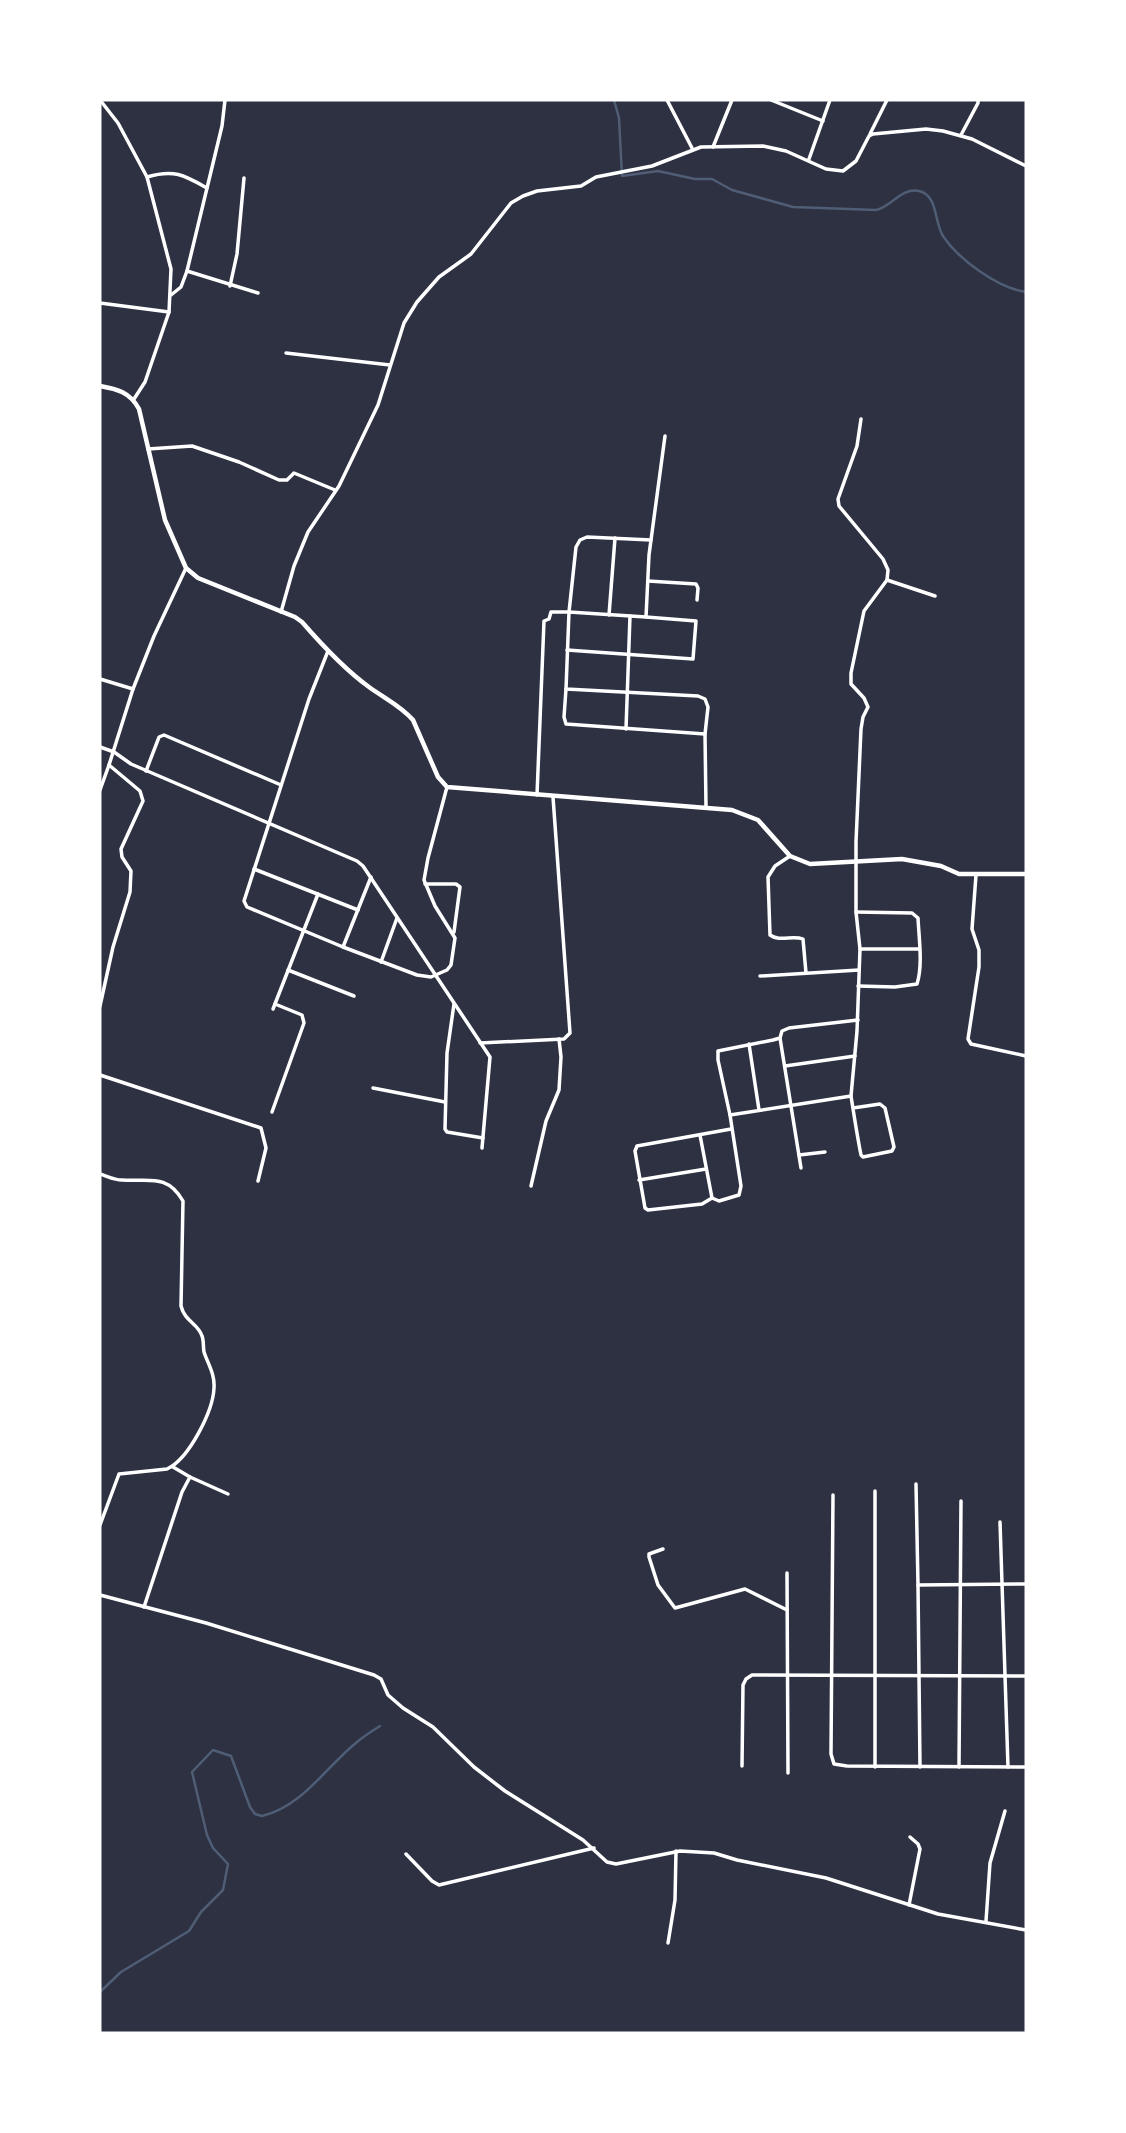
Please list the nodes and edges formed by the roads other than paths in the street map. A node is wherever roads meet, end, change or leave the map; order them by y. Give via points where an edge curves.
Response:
1 (100, 100) edge
2 (225, 100) edge
3 (667, 100) edge
4 (730, 100) edge
5 (771, 100) edge
6 (830, 100) edge
7 (887, 100) edge
8 (978, 100) edge
9 (823, 121) junction
10 (961, 135) junction
11 (869, 136) junction
12 (713, 147) junction
13 (692, 148) junction
14 (809, 159) junction
15 (1026, 166) edge
16 (147, 177) junction
17 (244, 178) dead end
18 (208, 188) junction
19 (187, 271) junction
20 (230, 286) junction
21 (258, 293) dead end
22 (171, 295) junction
23 (100, 303) edge
24 (169, 312) junction
25 (286, 353) dead end
26 (390, 365) junction
27 (100, 386) edge
28 (134, 399) junction
29 (861, 419) dead end
30 (665, 436) dead end
31 (148, 449) junction
32 (335, 490) junction
33 (615, 538) junction
34 (651, 540) junction
35 (186, 568) junction
36 (887, 580) junction
37 (648, 581) junction
38 (935, 596) dead end
39 (697, 600) dead end
40 (281, 612) junction
41 (569, 612) junction
42 (609, 615) junction
43 (630, 616) junction
44 (646, 617) junction
45 (329, 650) junction
46 (567, 650) junction
47 (628, 656) junction
48 (100, 679) edge
49 (133, 689) junction
50 (566, 689) junction
51 (628, 693) junction
52 (626, 729) junction
53 (705, 734) junction
54 (100, 747) edge
55 (114, 752) junction
56 (109, 765) junction
57 (146, 771) junction
58 (281, 785) junction
59 (447, 788) junction
60 (100, 790) edge
61 (537, 795) junction
62 (553, 797) junction
63 (706, 807) junction
64 (269, 822) junction
65 (790, 856) junction
66 (856, 861) junction
67 (254, 869) junction
68 (1026, 874) edge
69 (976, 875) junction
70 (370, 877) junction
71 (425, 884) junction
72 (318, 894) junction
73 (358, 910) junction
74 (856, 912) junction
75 (397, 918) junction
76 (304, 931) junction
77 (453, 934) junction
78 (343, 947) junction
79 (860, 949) junction
80 (919, 949) junction
81 (381, 962) junction
82 (288, 970) junction
83 (859, 970) junction
84 (806, 973) junction
85 (436, 976) junction
86 (760, 976) dead end
87 (858, 986) junction
88 (354, 996) dead end
89 (454, 1004) junction
90 (100, 1006) edge
91 (858, 1020) junction
92 (780, 1038) junction
93 (559, 1039) junction
94 (480, 1044) junction
95 (749, 1044) junction
96 (855, 1056) junction
97 (1026, 1056) edge
98 (785, 1066) junction
99 (100, 1075) edge
100 (373, 1088) dead end
101 (851, 1096) junction
102 (445, 1102) junction
103 (791, 1105) junction
104 (853, 1108) junction
105 (759, 1110) junction
106 (272, 1112) dead end
107 (730, 1115) junction
108 (731, 1129) junction
109 (700, 1134) junction
110 (483, 1138) junction
111 (482, 1148) dead end
112 (825, 1152) dead end
113 (799, 1155) junction
114 (801, 1168) dead end
115 (706, 1169) junction
116 (100, 1174) edge
117 (639, 1180) junction
118 (258, 1181) dead end
119 (531, 1186) dead end
120 (712, 1198) junction
121 (173, 1466) junction
122 (190, 1477) junction
123 (916, 1484) dead end
124 (875, 1491) dead end
125 (228, 1494) dead end
126 (833, 1495) dead end
127 (961, 1501) dead end
128 (1000, 1522) dead end
129 (100, 1525) edge
130 (663, 1549) dead end
131 (787, 1573) dead end
132 (960, 1583) junction
133 (1002, 1584) junction
134 (1026, 1584) edge
135 (918, 1585) junction
136 (100, 1595) edge
137 (144, 1607) junction
138 (787, 1610) junction
139 (788, 1676) junction
140 (832, 1676) junction
141 (875, 1676) junction
142 (919, 1676) junction
143 (960, 1676) junction
144 (1004, 1676) junction
145 (1026, 1676) edge
146 (742, 1766) dead end
147 (875, 1767) junction
148 (920, 1767) junction
149 (959, 1767) junction
150 (1008, 1767) junction
151 (1026, 1767) edge
152 (788, 1773) dead end
153 (1005, 1811) dead end
154 (910, 1837) dead end
155 (594, 1848) junction
156 (676, 1851) junction
157 (406, 1854) dead end
158 (909, 1905) junction
159 (986, 1921) junction
160 (1026, 1930) edge
161 (668, 1943) dead end

1 - 16 street via 118,122
2 - 18 street
3 - 13 street
4 - 12 street
5 - 9 street
6 - 9 street
7 - 11 street
8 - 10 street
9 - 14 street
10 - 11 street via 926,129
10 - 15 street
11 - 14 street via 856,161 843,171 826,169
12 - 13 street
12 - 14 street via 763,146
13 - 26 street via 661,163 607,173 577,187 537,191 511,203 471,254 439,277 417,302 404,323
16 - 18 street via 175,173
16 - 22 street via 169,257
17 - 20 street
18 - 19 street
19 - 20 street
19 - 22 street via 181,287
20 - 21 street
22 - 24 street
23 - 24 street
24 - 28 street via 145,382
25 - 26 street
26 - 32 street via 378,405
27 - 28 street via 123,391
28 - 31 street
29 - 36 street via 839,506 883,559
30 - 34 street
31 - 32 street via 192,446 279,480 288,480 294,473
31 - 35 street via 165,520
32 - 40 street via 308,532
33 - 34 street
33 - 41 street via 580,540
33 - 42 street
34 - 37 street
35 - 40 street via 198,578
35 - 49 street
36 - 38 street
36 - 66 street via 864,611 851,666 851,684 868,707 861,729
37 - 39 street via 696,584
37 - 44 street
40 - 45 street via 302,622
41 - 42 street
41 - 46 street
41 - 61 street via 551,612 550,619 544,621
42 - 43 street
43 - 44 street
43 - 47 street
44 - 47 street via 696,621 694,656 690,660
45 - 58 street
45 - 59 street via 413,720
46 - 47 street
46 - 50 street
47 - 51 street
48 - 49 street
49 - 55 street
50 - 51 street
50 - 52 street via 566,724
51 - 52 street
51 - 53 street via 701,696 708,707
52 - 53 street
53 - 63 street
54 - 55 street
55 - 56 street
55 - 57 street
56 - 60 street
56 - 90 street via 141,791 143,800 121,849 131,871 130,892
57 - 58 street via 159,737 164,735
57 - 64 street
58 - 64 street
59 - 61 street
59 - 71 street
61 - 62 street
62 - 63 street
62 - 93 street via 570,1019 569,1035
63 - 65 street via 758,820
64 - 67 street
64 - 70 street via 357,861
65 - 66 street via 810,864
65 - 84 street via 768,877 770,935 803,939
66 - 69 street via 902,859
66 - 74 street
67 - 72 street
67 - 76 street via 244,899 247,907
68 - 69 street
69 - 97 street via 972,929 979,967 968,1041
70 - 73 street
70 - 75 street
71 - 77 street
71 - 77 street via 460,887
72 - 73 street
72 - 76 street
73 - 78 street
74 - 79 street
74 - 80 street via 914,914
75 - 81 street
75 - 85 street
76 - 78 street
76 - 82 street
77 - 85 street via 451,965
78 - 81 street
79 - 80 street
79 - 83 street
80 - 87 street via 917,984
81 - 85 street via 428,978
82 - 88 street
82 - 106 street via 274,1006 302,1015 304,1023
83 - 84 street
83 - 87 street
84 - 86 street
85 - 89 street
87 - 91 street
89 - 94 street
89 - 102 street
91 - 92 street via 789,1028
91 - 96 street
92 - 95 street
92 - 98 street
93 - 94 street
93 - 119 street via 559,1090 548,1115
94 - 110 street via 491,1060
95 - 105 street
95 - 107 street via 717,1053
96 - 98 street
96 - 101 street
98 - 103 street
99 - 118 street via 261,1128 266,1148
100 - 102 street
101 - 103 street
101 - 104 street
102 - 110 street via 446,1131
103 - 105 street
103 - 113 street
104 - 104 street via 862,1156 892,1151 885,1108 880,1104
105 - 107 street
107 - 108 street
108 - 109 street
108 - 120 street via 741,1192 719,1202
109 - 115 street
109 - 117 street via 637,1146
110 - 111 street
112 - 113 street
113 - 114 street
115 - 117 street
115 - 120 street
116 - 121 street via 123,1181 160,1182 178,1192 183,1202 181,1306 203,1337 214,1388 211,1408 189,1448
117 - 120 street via 643,1205 649,1210 702,1204
121 - 122 street
121 - 129 street via 119,1474
122 - 125 street
122 - 137 street
123 - 135 street
124 - 141 street
126 - 140 street
127 - 132 street
128 - 133 street
130 - 138 street via 649,1557 658,1585 675,1608 745,1589
131 - 138 street
132 - 133 street
132 - 135 street
132 - 143 street
133 - 134 street
133 - 144 street
135 - 142 street
136 - 137 street
137 - 155 street via 374,1675 388,1695 433,1727 474,1767
138 - 139 street
139 - 140 street
139 - 146 street via 752,1675 744,1681
139 - 152 street
140 - 141 street
140 - 147 street via 832,1760 839,1766
141 - 142 street
141 - 147 street
142 - 143 street
142 - 148 street
143 - 144 street
143 - 149 street
144 - 145 street
144 - 150 street
147 - 148 street
148 - 149 street
149 - 150 street
150 - 151 street
153 - 159 street via 990,1863
154 - 158 street via 920,1849
155 - 156 street via 607,1862 616,1864
155 - 157 street via 439,1885
156 - 158 street via 714,1853 826,1878
156 - 161 street
158 - 159 street
159 - 160 street

